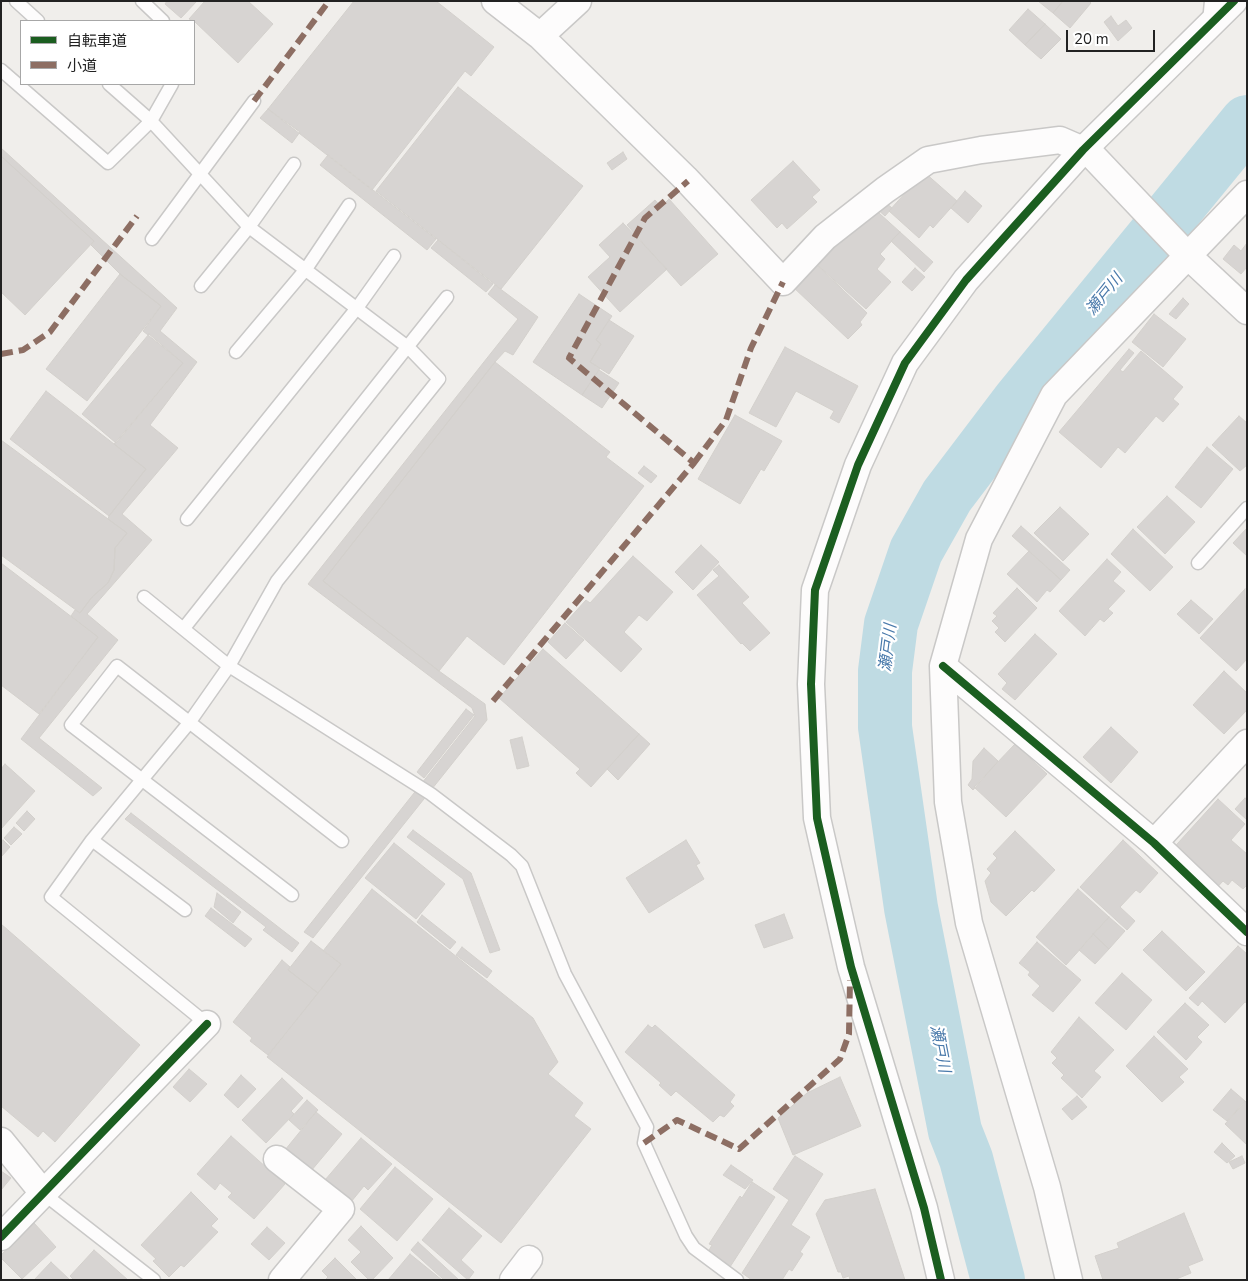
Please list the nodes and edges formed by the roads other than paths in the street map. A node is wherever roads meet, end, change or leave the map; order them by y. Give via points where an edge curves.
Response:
1 (16, 1) edge
2 (142, 1) edge
3 (495, 1) edge
4 (578, 1) edge
5 (1211, 1) edge
6 (1234, 1) edge
7 (37, 20) edge
8 (162, 20) edge
9 (1209, 27) junction
10 (540, 36) junction
11 (1, 70) edge
12 (110, 85) edge
13 (171, 85) edge
14 (254, 102) dead end
15 (151, 121) junction
16 (1086, 152) junction
17 (294, 164) dead end
18 (201, 175) junction
19 (1247, 194) edge
20 (349, 205) dead end
21 (249, 227) junction
22 (152, 238) dead end
23 (1183, 252) junction
24 (394, 256) dead end
25 (306, 269) junction
26 (201, 286) dead end
27 (447, 297) dead end
28 (357, 308) junction
29 (1247, 311) edge
30 (409, 348) junction
31 (236, 352) dead end
32 (1247, 508) edge
33 (187, 520) dead end
34 (1198, 563) dead end
35 (144, 597) dead end
36 (184, 628) junction
37 (229, 666) junction
38 (943, 666) junction
39 (188, 723) junction
40 (1247, 743) edge
41 (142, 782) junction
42 (92, 840) junction
43 (342, 842) dead end
44 (1154, 843) junction
45 (292, 895) dead end
46 (185, 910) dead end
47 (1247, 932) edge
48 (207, 1024) joint
49 (1, 1141) edge
50 (277, 1158) dead end
51 (44, 1194) junction
52 (1, 1237) edge
53 (529, 1260) dead end
54 (154, 1280) edge
55 (282, 1280) edge
56 (512, 1280) edge
57 (737, 1280) edge
58 (941, 1280) edge
59 (1069, 1280) edge

1 - 7 lane
2 - 8 lane
3 - 10 street
4 - 10 street
5 - 9 lane
6 - 9 street
9 - 16 street
10 - 16 street via 685,178 783,282 825,236 928,160 1060,140
11 - 15 lane via 108,163
12 - 15 lane
13 - 15 lane
14 - 18 lane
15 - 18 lane
16 - 23 street
16 - 58 street via 966,280 905,363 858,465 815,590 811,684 817,818 850,967 924,1208
17 - 21 lane
18 - 21 lane
18 - 22 lane
19 - 23 street
20 - 25 lane
21 - 25 lane
21 - 26 lane
23 - 29 street
23 - 38 street via 1054,395 979,539
24 - 28 lane
25 - 28 lane
25 - 31 lane
27 - 30 lane
28 - 30 lane
28 - 33 lane
30 - 36 lane
30 - 37 lane via 439,380 277,581
32 - 34 lane
35 - 36 lane
36 - 37 lane
37 - 39 lane
37 - 57 lane via 432,794 522,866 565,974 647,1127 644,1143 686,1236 694,1248
38 - 44 street
38 - 59 street via 948,802 969,923 1047,1187
39 - 41 lane
39 - 41 lane via 117,666 70,725
39 - 43 lane
40 - 44 street
41 - 42 lane
41 - 45 lane
42 - 46 lane
42 - 48 lane via 51,897
44 - 47 street
48 - 51 street
49 - 51 street
50 - 55 street via 341,1208
51 - 52 street
51 - 54 lane
53 - 56 street

